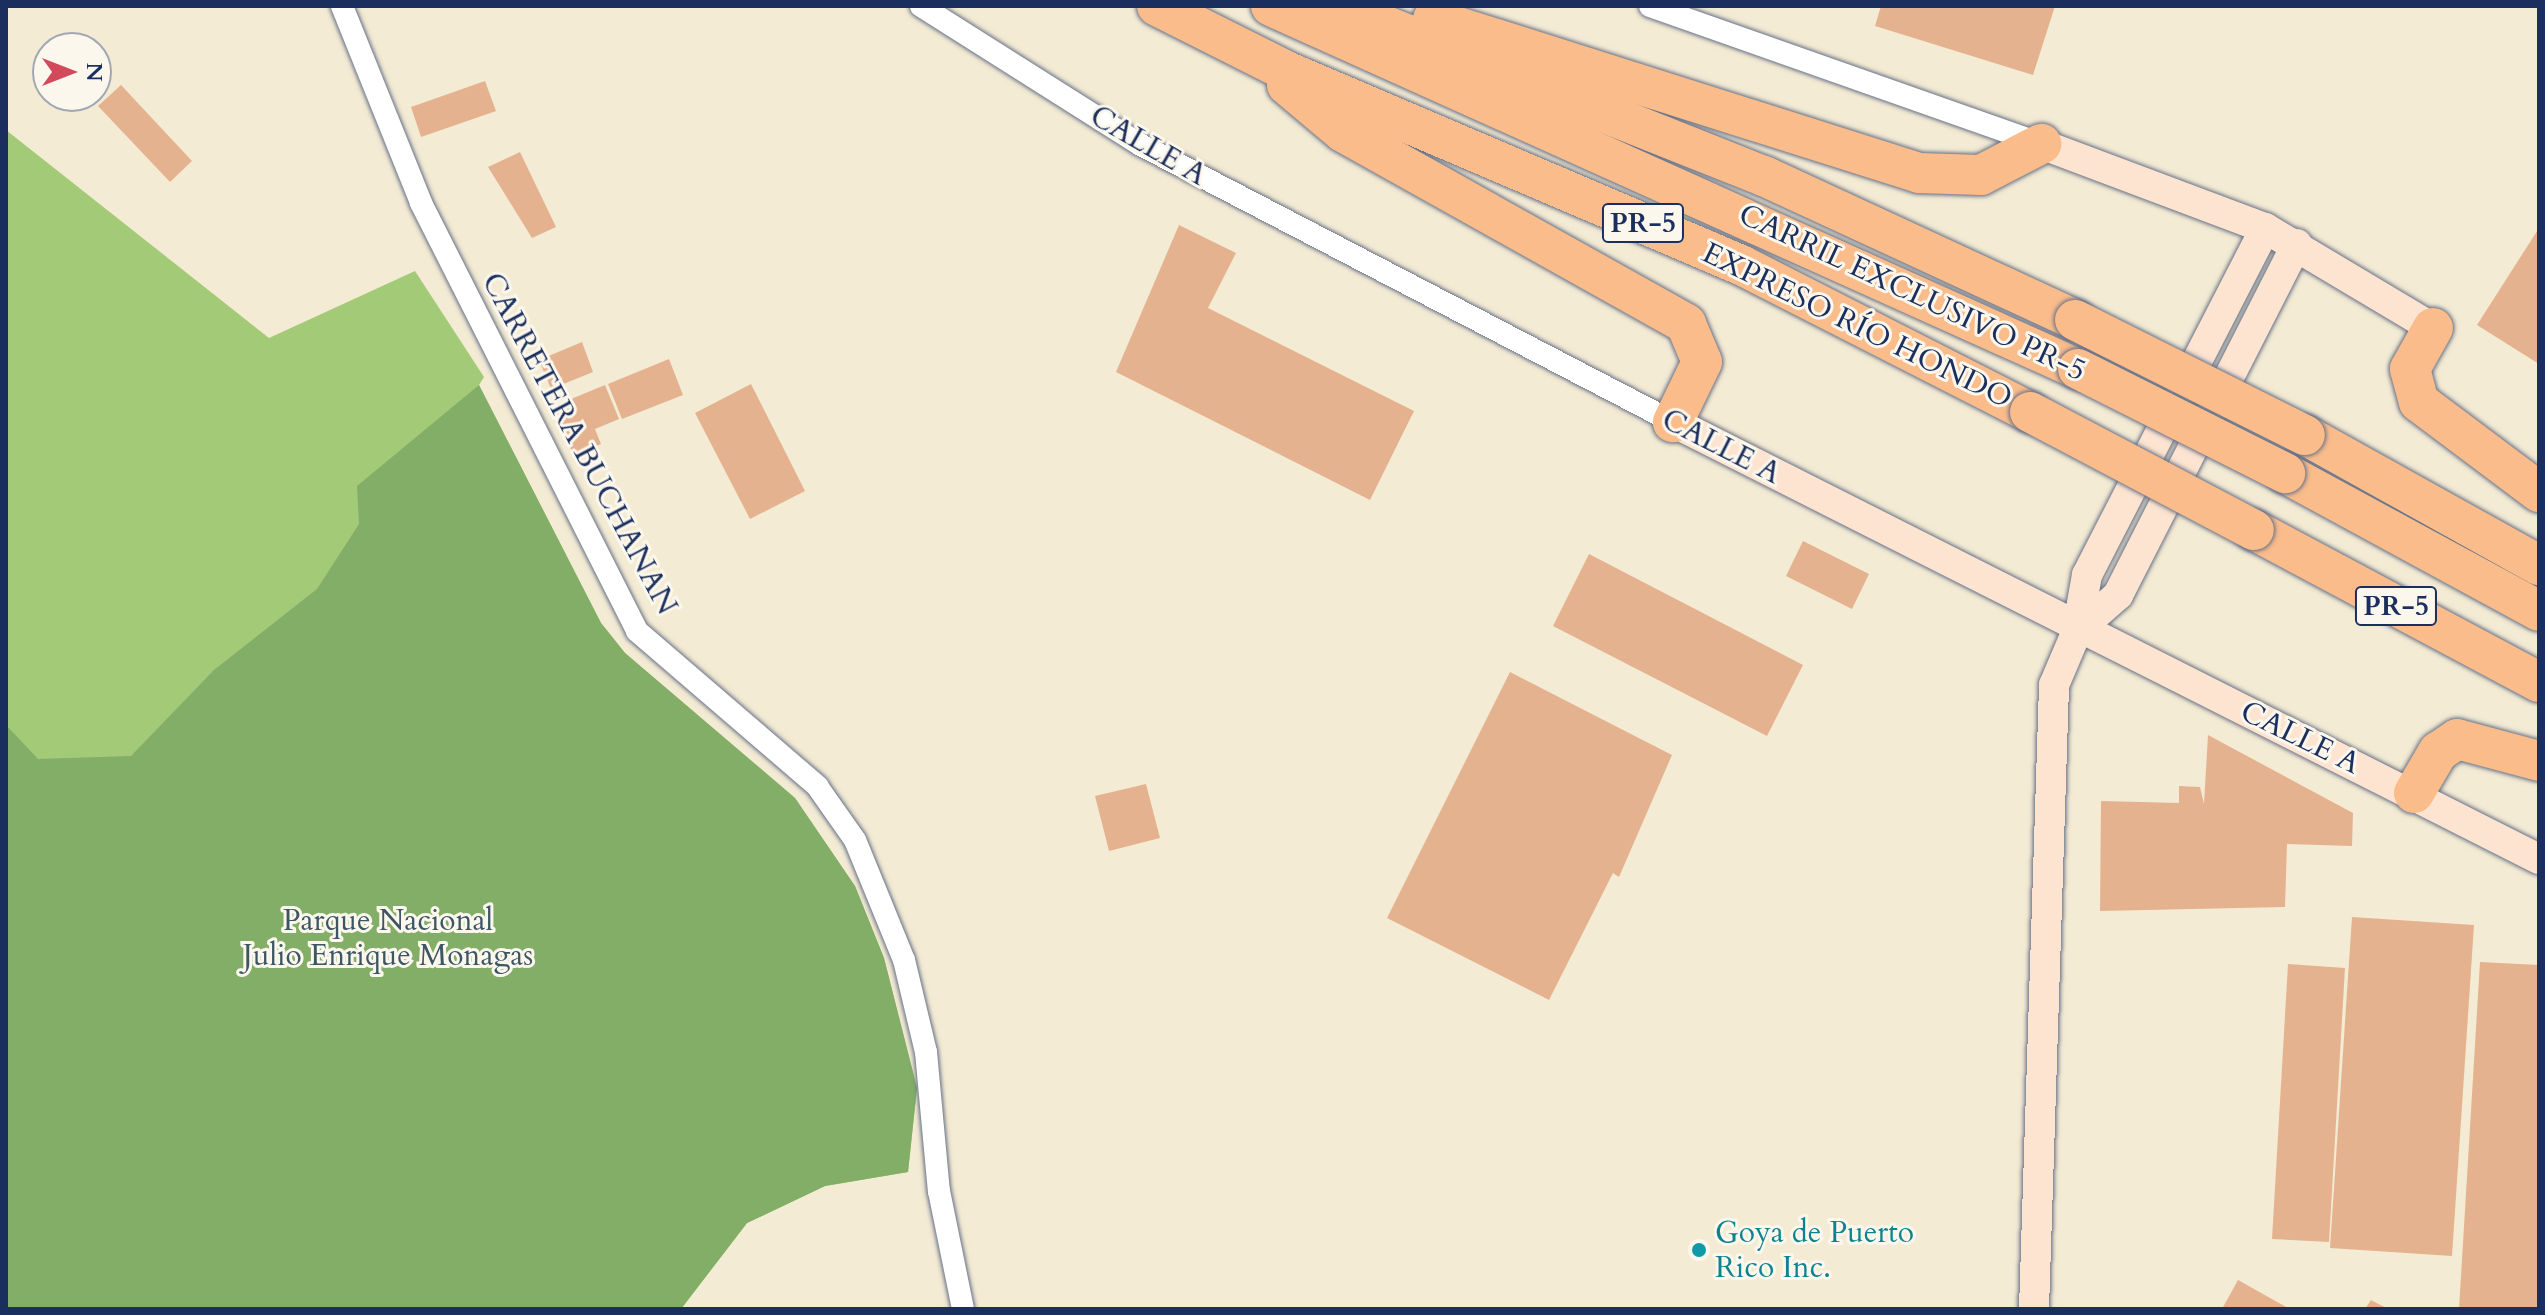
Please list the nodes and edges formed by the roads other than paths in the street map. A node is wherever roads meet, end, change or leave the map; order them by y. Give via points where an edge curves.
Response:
1 (342, 6) edge
2 (921, 6) edge
3 (1157, 6) edge
4 (1271, 6) edge
5 (1336, 6) edge
6 (1364, 6) edge
7 (1650, 6) edge
8 (1247, 51) junction
9 (2041, 144) junction
10 (2265, 228) junction
11 (2297, 244) junction
12 (2433, 328) joint
13 (1673, 422) junction
14 (2539, 492) edge
15 (2539, 565) edge
16 (2539, 611) edge
17 (2077, 631) junction
18 (2539, 682) edge
19 (2539, 761) edge
20 (2414, 793) junction
21 (2539, 859) edge
22 (963, 1309) edge
23 (2034, 1309) edge

1 - 22 street, CARRETERA BUCHANAN via 421,203 637,631 817,786 855,840 904,960 926,1052 939,1191
2 - 13 street, CALLE A via 1168,160
3 - 8 highway, EXPRESO RÍO HONDO / PR-5
4 - 16 highway, CARRIL EXCLUSIVO PR-5, bridge via 2078,369 2285,473
5 - 15 highway, bridge via 1764,176 2075,320 2305,435
6 - 9 highway via 1474,31 1919,173 1981,175
7 - 9 street
8 - 13 highway via 1343,132 1686,324 1702,362
8 - 18 highway, EXPRESO RÍO HONDO / PR-5, bridge via 1741,265
9 - 10 street
10 - 11 street
10 - 17 street via 2087,575
11 - 12 street
11 - 17 street via 2118,595
12 - 14 highway via 2410,369 2419,402
13 - 17 street, CALLE A
17 - 20 street, CALLE A
17 - 23 street via 2054,685
19 - 20 highway via 2457,739 2438,752
20 - 21 street, CALLE A

